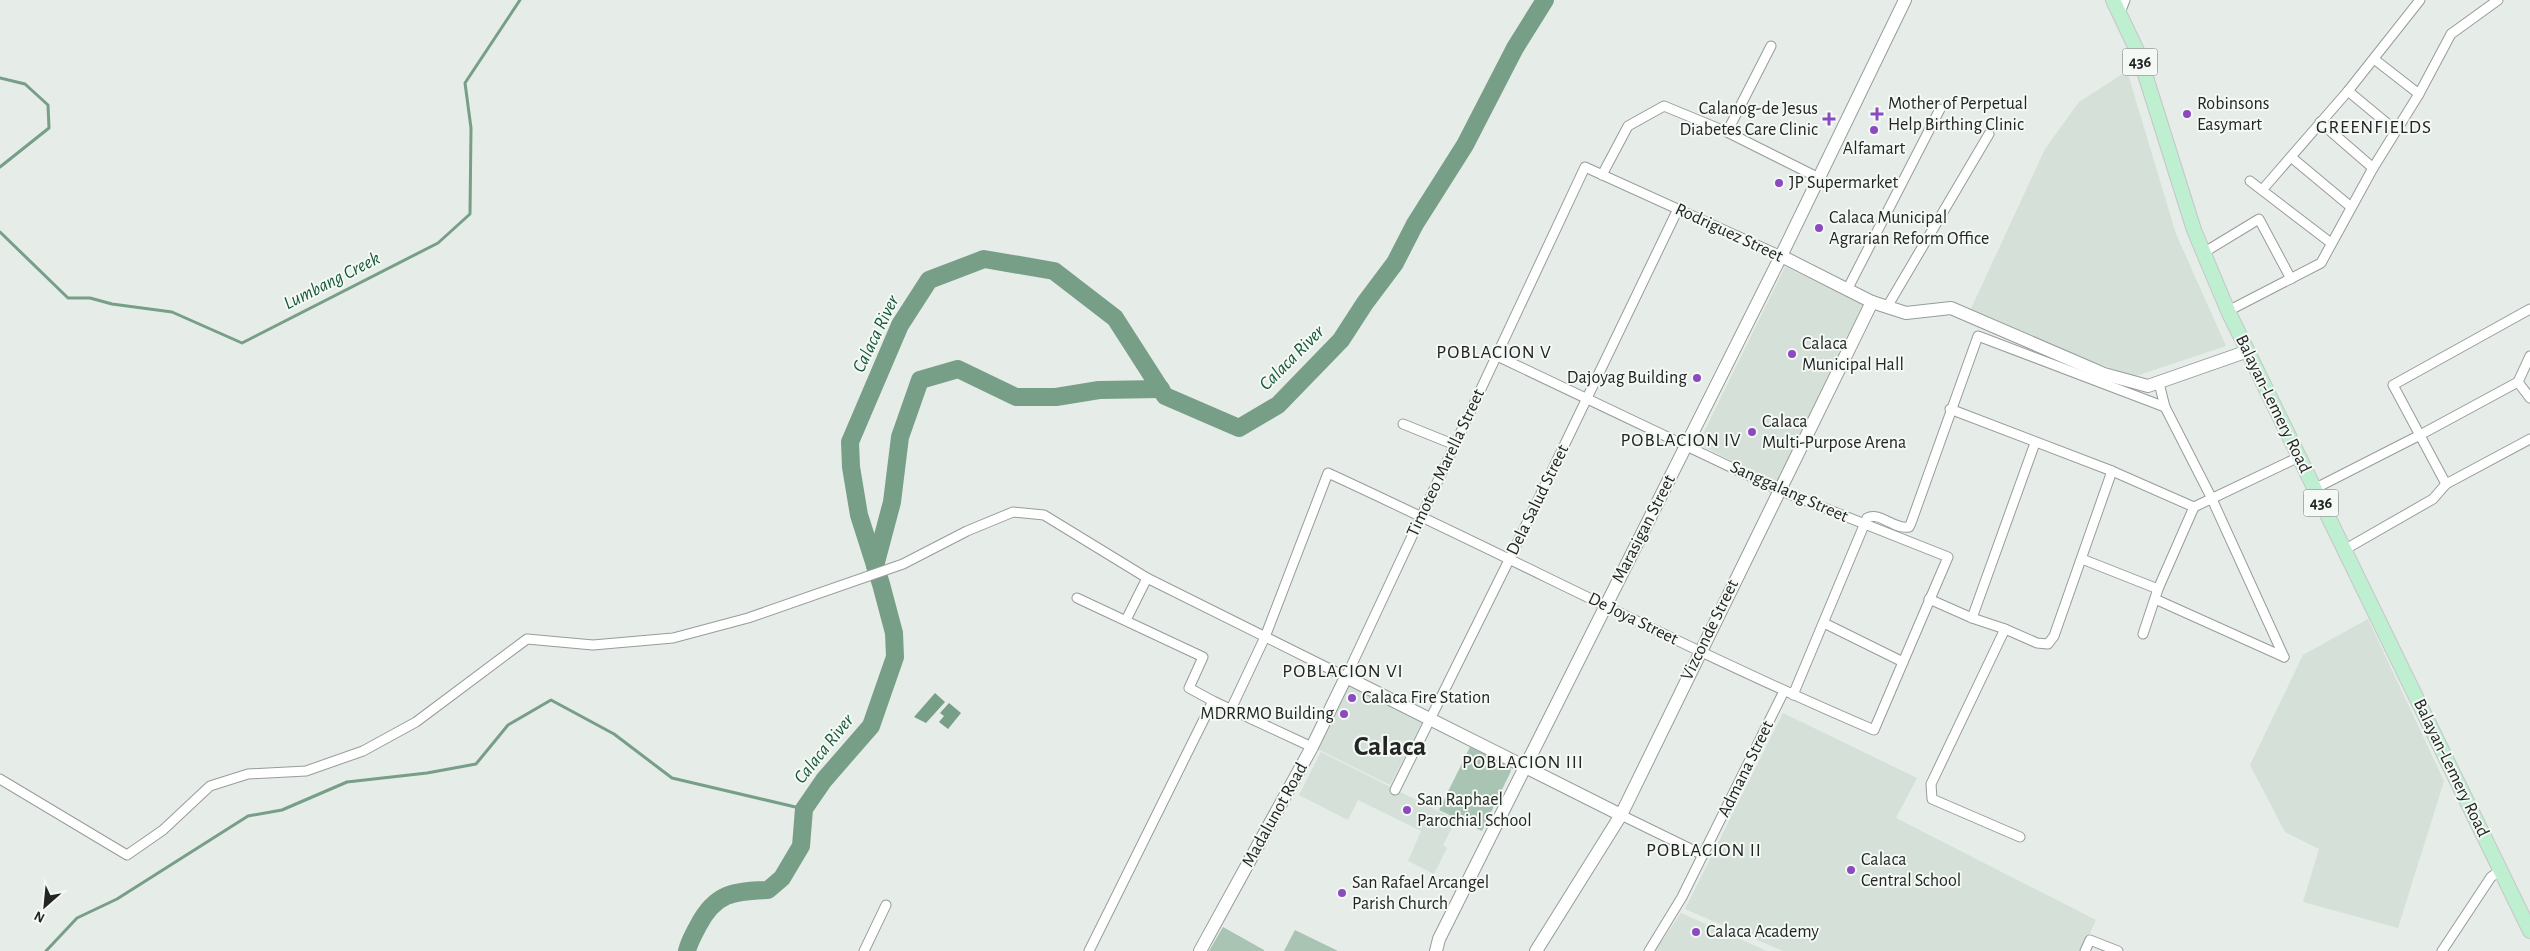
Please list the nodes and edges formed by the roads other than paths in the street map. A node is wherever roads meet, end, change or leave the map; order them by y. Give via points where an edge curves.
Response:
1 (1905, 0) edge
2 (2113, 0) edge
3 (2420, 0) edge
4 (2498, 0) edge
5 (2123, 6) edge
6 (1771, 46) dead end
7 (2374, 59) junction
8 (2348, 91) junction
9 (2419, 94) junction
10 (1940, 109) dead end
11 (2320, 122) junction
12 (2395, 130) junction
13 (1727, 132) junction
14 (1989, 134) dead end
15 (2291, 157) junction
16 (1584, 167) joint
17 (2373, 168) junction
18 (1602, 175) junction
19 (1818, 178) junction
20 (2250, 181) dead end
21 (2263, 189) junction
22 (2350, 207) junction
23 (1678, 209) junction
24 (2331, 243) junction
25 (2203, 253) junction
26 (1781, 256) junction
27 (2290, 278) junction
28 (1847, 290) junction
29 (1872, 302) junction
30 (1887, 307) junction
31 (2530, 310) edge
32 (2228, 311) junction
33 (2248, 351) junction
34 (1497, 356) junction
35 (2530, 356) edge
36 (2518, 382) junction
37 (2159, 383) junction
38 (2530, 398) edge
39 (1586, 399) junction
40 (2165, 408) junction
41 (1950, 409) junction
42 (1403, 424) dead end
43 (2420, 435) junction
44 (2530, 439) edge
45 (2035, 443) junction
46 (1456, 445) junction
47 (1686, 445) junction
48 (2299, 457) junction
49 (2112, 471) junction
50 (2446, 484) junction
51 (2314, 489) junction
52 (1779, 490) junction
53 (2211, 497) junction
54 (2194, 506) junction
55 (1422, 516) junction
56 (1864, 525) junction
57 (2344, 550) junction
58 (1510, 558) junction
59 (2082, 559) junction
60 (1147, 578) junction
61 (2158, 589) junction
62 (1078, 598) dead end
63 (2155, 598) junction
64 (1929, 599) junction
65 (1605, 606) junction
66 (1972, 618) junction
67 (1126, 620) junction
68 (1824, 623) junction
69 (2005, 629) junction
70 (2143, 634) dead end
71 (1266, 637) junction
72 (1700, 652) junction
73 (1903, 662) junction
74 (1346, 677) junction
75 (1788, 693) junction
76 (1213, 701) junction
77 (1232, 709) junction
78 (1429, 721) junction
79 (1312, 747) junction
80 (1524, 768) junction
81 (0, 779) edge
82 (1395, 790) dead end
83 (1620, 815) junction
84 (2020, 837) dead end
85 (1703, 855) junction
86 (2501, 870) junction
87 (886, 905) dead end
88 (2530, 931) edge
89 (864, 951) edge
90 (1089, 951) edge
91 (1200, 951) edge
92 (1436, 951) edge
93 (1536, 951) edge
94 (1650, 951) edge
95 (2085, 951) edge
96 (2118, 951) edge
97 (2442, 951) edge

1 - 19 main road, Marasigan Street
2 - 5 main road, Balayan-Lemery Road / 436
3 - 7 street
4 - 9 street via 2451,34
5 - 25 main road, Balayan-Lemery Road / 436
6 - 13 street
7 - 8 street
7 - 9 street
8 - 11 street
8 - 12 street
9 - 12 street
10 - 28 street
11 - 15 street
11 - 17 street
12 - 17 street
13 - 18 street via 1664,106 1628,126
13 - 19 street
14 - 30 street
15 - 21 street
15 - 22 street
16 - 18 street, Rodriguez Street
16 - 34 street, Timoteo Marella Street
17 - 22 street
18 - 23 street, Rodriguez Street
19 - 26 main road, Marasigan Street
20 - 21 street
21 - 24 street
22 - 24 street
23 - 26 street, Rodriguez Street
23 - 39 street, Dela Salud Street
24 - 27 street via 2321,263
25 - 27 street via 2260,219
25 - 32 main road, Balayan-Lemery Road / 436
26 - 28 main road, Rodriguez Street
26 - 47 main road, Marasigan Street
27 - 32 street
28 - 29 main road, Rodriguez Street
29 - 30 main road, Rodriguez Street
29 - 52 main road, Vizconde Street
30 - 37 main road, Rodriguez Street via 1906,313 1950,308 2104,374 2148,386
31 - 43 street via 2393,385
32 - 33 main road, Balayan-Lemery Road / 436
33 - 37 main road
33 - 48 main road, Balayan-Lemery Road / 436
34 - 39 street, Sanggalang Street
34 - 46 street, Timoteo Marella Street
35 - 36 street
36 - 38 street
36 - 43 street
37 - 40 street
39 - 47 street, Sanggalang Street
39 - 58 street, Dela Salud Street
40 - 41 street via 1978,336
40 - 53 street
41 - 45 street
41 - 56 street via 1909,527 1903,528 1871,516 1866,518
42 - 46 street
43 - 50 street
43 - 51 street
44 - 50 street
45 - 49 street
45 - 66 street
46 - 55 street, Timoteo Marella Street
47 - 52 street, Sanggalang Street
47 - 65 main road, Marasigan Street
48 - 51 main road, Balayan-Lemery Road / 436
48 - 53 street
49 - 54 street
49 - 59 street
50 - 57 street via 2433,499
51 - 57 main road, Balayan-Lemery Road / 436
52 - 56 street, Sanggalang Street
52 - 72 main road, Vizconde Street
53 - 54 street
53 - 63 street via 2284,657
54 - 61 street
55 - 58 street, De Joya Street
55 - 71 street, De Joya Street via 1328,473
55 - 74 street, Timoteo Marella Street
56 - 64 street, Sanggalang Street via 1948,557
56 - 68 street, Admana Street
57 - 86 main road, Balayan-Lemery Road / 436
58 - 65 street, De Joya Street
58 - 78 street, Dela Salud Street
59 - 61 street
59 - 69 street via 2054,636 2048,644
60 - 67 street
60 - 71 street
60 - 81 street via 1044,515 1013,512 903,564 748,618 674,638 593,645 527,639 416,722 363,751 306,771 248,774 210,786 163,830 127,855
61 - 63 street
62 - 67 street
63 - 70 street
64 - 66 street
64 - 73 street
65 - 72 street, De Joya Street
65 - 80 main road, Marasigan Street
66 - 69 street
67 - 76 street via 1203,657 1189,688
68 - 73 street
68 - 75 street, Admana Street
69 - 84 street via 1931,784 1932,799
71 - 74 street
71 - 77 street
72 - 75 street, De Joya Street
72 - 83 main road, Vizconde Street
73 - 75 street, De Joya Street via 1874,730
74 - 78 main road
74 - 79 main road, Madalunot Road
75 - 85 street, Admana Street
76 - 77 street
76 - 90 street
77 - 79 street
78 - 80 main road
78 - 82 street, Dela Salud Street
79 - 91 main road, Madalunot Road
80 - 83 main road
80 - 92 main road, Marasigan Street
83 - 85 street
83 - 93 main road, Vizconde Street
85 - 94 street, Admana Street
86 - 88 main road, Balayan-Lemery Road / 436
86 - 97 street via 2491,877
87 - 89 street
95 - 96 street via 2090,940

